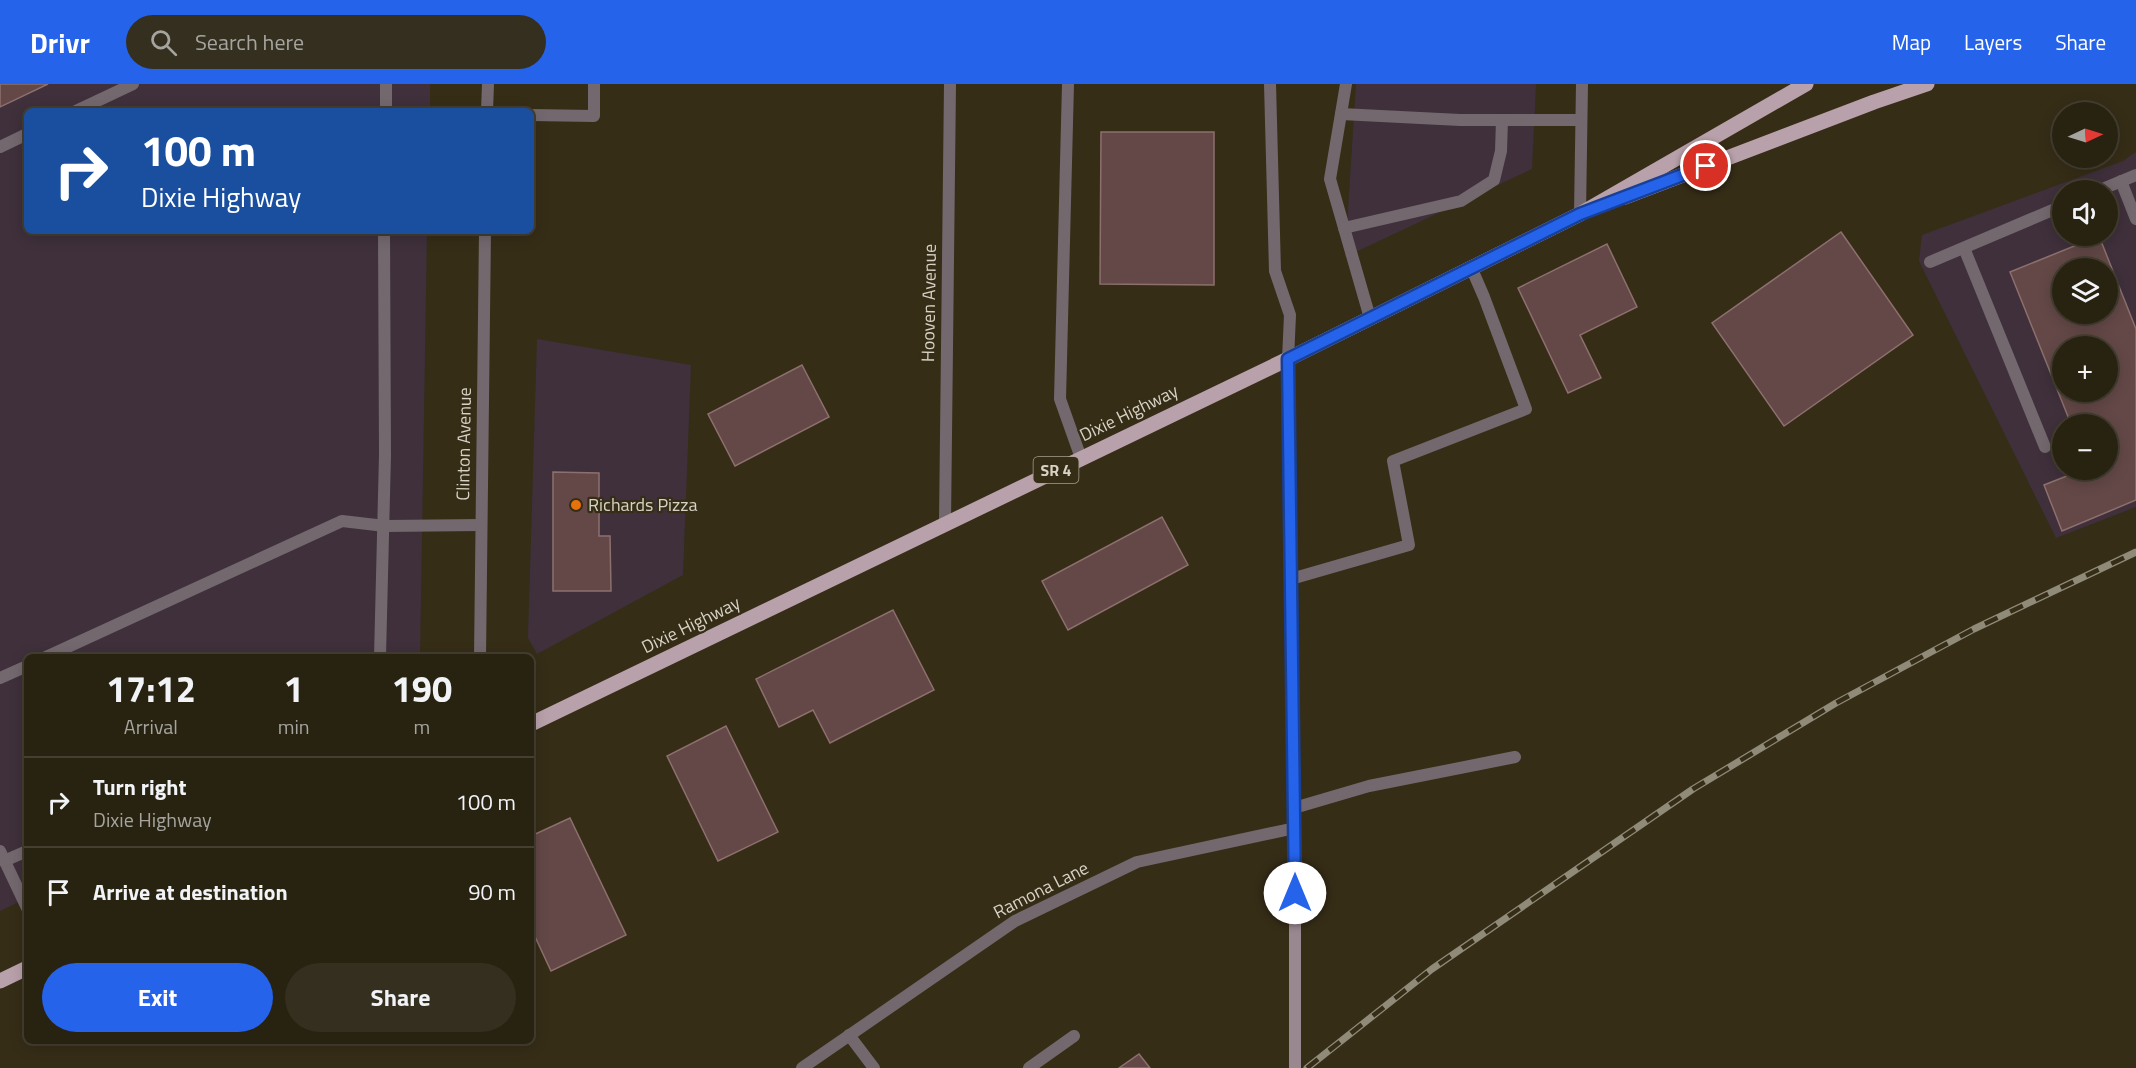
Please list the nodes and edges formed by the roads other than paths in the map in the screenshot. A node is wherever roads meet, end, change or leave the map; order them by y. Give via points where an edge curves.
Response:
1 (133, 84) edge
2 (386, 84) edge
3 (488, 84) edge
4 (594, 84) edge
5 (950, 84) edge
6 (1068, 84) edge
7 (1270, 84) edge
8 (1346, 84) edge
9 (1582, 84) edge
10 (1806, 84) edge
11 (1927, 84) edge
12 (82, 108) edge
13 (386, 108) edge
14 (487, 108) edge
15 (1341, 114) junction
16 (534, 115) edge
17 (1502, 120) junction
18 (1581, 120) junction
19 (24, 135) edge
20 (0, 147) edge
21 (2136, 175) edge
22 (2121, 181) junction
23 (2118, 182) edge
24 (2052, 210) edge
25 (1580, 214) junction
26 (2136, 219) edge
27 (1344, 228) junction
28 (384, 234) edge
29 (485, 234) edge
30 (1964, 248) junction
31 (1930, 262) dead end
32 (1471, 267) junction
33 (1370, 318) junction
34 (1288, 359) junction
35 (2044, 447) dead end
36 (1081, 458) junction
37 (945, 523) junction
38 (481, 525) junction
39 (385, 526) junction
40 (1291, 579) junction
41 (53, 654) edge
42 (380, 654) edge
43 (480, 654) edge
44 (24, 667) edge
45 (0, 678) edge
46 (534, 723) edge
47 (1515, 757) dead end
48 (1294, 807) junction
49 (1295, 828) junction
50 (24, 852) edge
51 (2, 856) edge
52 (24, 902) edge
53 (24, 969) edge
54 (0, 981) edge
55 (849, 1035) junction
56 (1074, 1036) dead end
57 (802, 1068) edge
58 (874, 1068) edge
59 (1029, 1068) edge
60 (1295, 1068) edge

1 - 12 street
2 - 13 street
3 - 14 street
4 - 16 street via 594,116
5 - 37 street, Hooven Avenue
6 - 36 street via 1059,399
7 - 34 street via 1275,271 1290,315
8 - 15 street
9 - 18 street
10 - 25 main road, Dixie Highway / SR 4
11 - 25 main road, Dixie Highway / SR 4
15 - 17 street
15 - 27 street via 1330,179
17 - 18 street
17 - 27 street via 1501,151 1494,180 1461,201
18 - 25 street
19 - 20 street
21 - 22 street
22 - 23 street
22 - 26 street
24 - 30 street
25 - 32 main road, Dixie Highway / SR 4
27 - 33 street
28 - 39 street
29 - 38 street, Clinton Avenue
30 - 31 street
30 - 35 street
32 - 33 main road, Dixie Highway / SR 4
32 - 40 street via 1526,409 1393,461 1409,545
33 - 34 main road, Dixie Highway / SR 4
34 - 36 main road, Dixie Highway / SR 4
34 - 40 street
36 - 37 main road, Dixie Highway / SR 4
37 - 46 main road, Dixie Highway / SR 4
38 - 39 street
38 - 43 street, Clinton Avenue
39 - 41 street via 342,521
39 - 42 street
40 - 48 street
44 - 45 street
47 - 48 street via 1379,784
48 - 49 street
49 - 55 street, Ramona Lane via 1137,862 1015,921
49 - 60 street
50 - 51 street
51 - 52 street
53 - 54 main road
55 - 57 street, Ramona Lane
55 - 58 street
56 - 59 street

